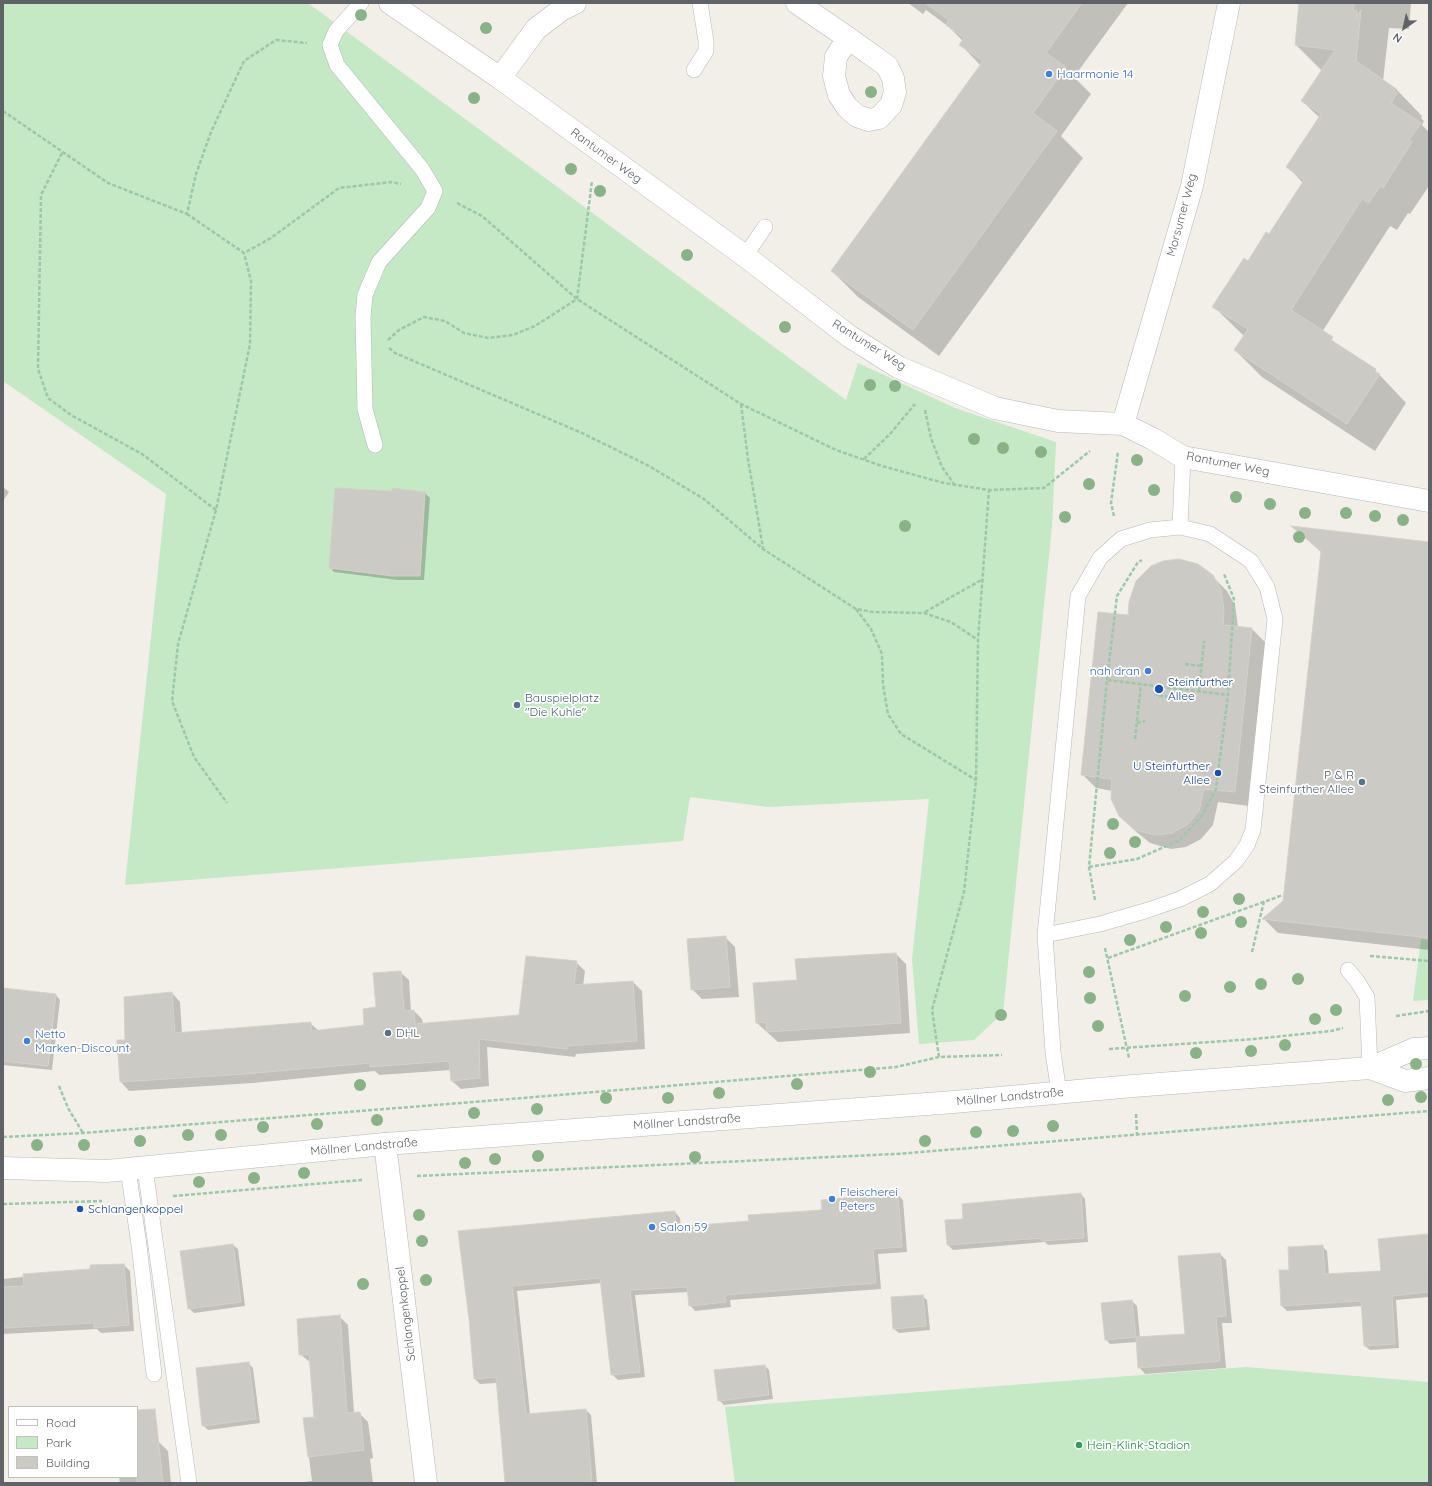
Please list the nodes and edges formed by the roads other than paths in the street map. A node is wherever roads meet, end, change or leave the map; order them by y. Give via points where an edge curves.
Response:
1 (361, 3) edge
2 (390, 3) edge
3 (575, 3) edge
4 (700, 3) edge
5 (797, 3) edge
6 (1229, 3) edge
7 (848, 38) dead end
8 (694, 70) dead end
9 (500, 78) junction
10 (765, 227) dead end
11 (745, 256) junction
12 (1123, 424) junction
13 (375, 445) dead end
14 (1183, 456) junction
15 (1429, 501) edge
16 (1180, 528) junction
17 (1044, 935) junction
18 (1348, 970) dead end
19 (1429, 1048) edge
20 (1370, 1068) junction
21 (1429, 1078) edge
22 (1059, 1093) junction
23 (385, 1144) junction
24 (3, 1168) edge
25 (136, 1169) junction
26 (154, 1374) dead end
27 (189, 1483) edge
28 (426, 1483) edge

1 - 13 lane via 336,31 330,46 337,65 422,169 435,191 428,208 379,262 365,295 365,409
2 - 9 street, Rantumer Weg
3 - 9 street via 536,29
4 - 8 lane via 706,51
5 - 7 street
6 - 12 street, Morsumer Weg via 1192,186
9 - 11 street, Rantumer Weg
10 - 11 lane
11 - 12 street, Rantumer Weg via 849,336 898,366 927,388 995,408 1058,421
12 - 14 street, Rantumer Weg
14 - 15 street, Rantumer Weg
14 - 16 lane
16 - 17 lane via 1150,530 1121,539 1100,558 1078,596
16 - 17 lane via 1210,534 1251,561 1268,587 1275,619 1253,830 1236,861 1210,884 1180,899 1145,911 1100,924
17 - 22 lane
18 - 20 lane via 1367,997
19 - 20 street, Möllner Landstraße via 1414,1049
20 - 21 street, Möllner Landstraße via 1405,1081
20 - 22 street, Möllner Landstraße
22 - 23 street, Möllner Landstraße
23 - 25 street, Möllner Landstraße
23 - 28 street, Schlangenkoppel
24 - 25 street, Möllner Landstraße via 92,1171
25 - 26 lane via 139,1245
25 - 27 lane

